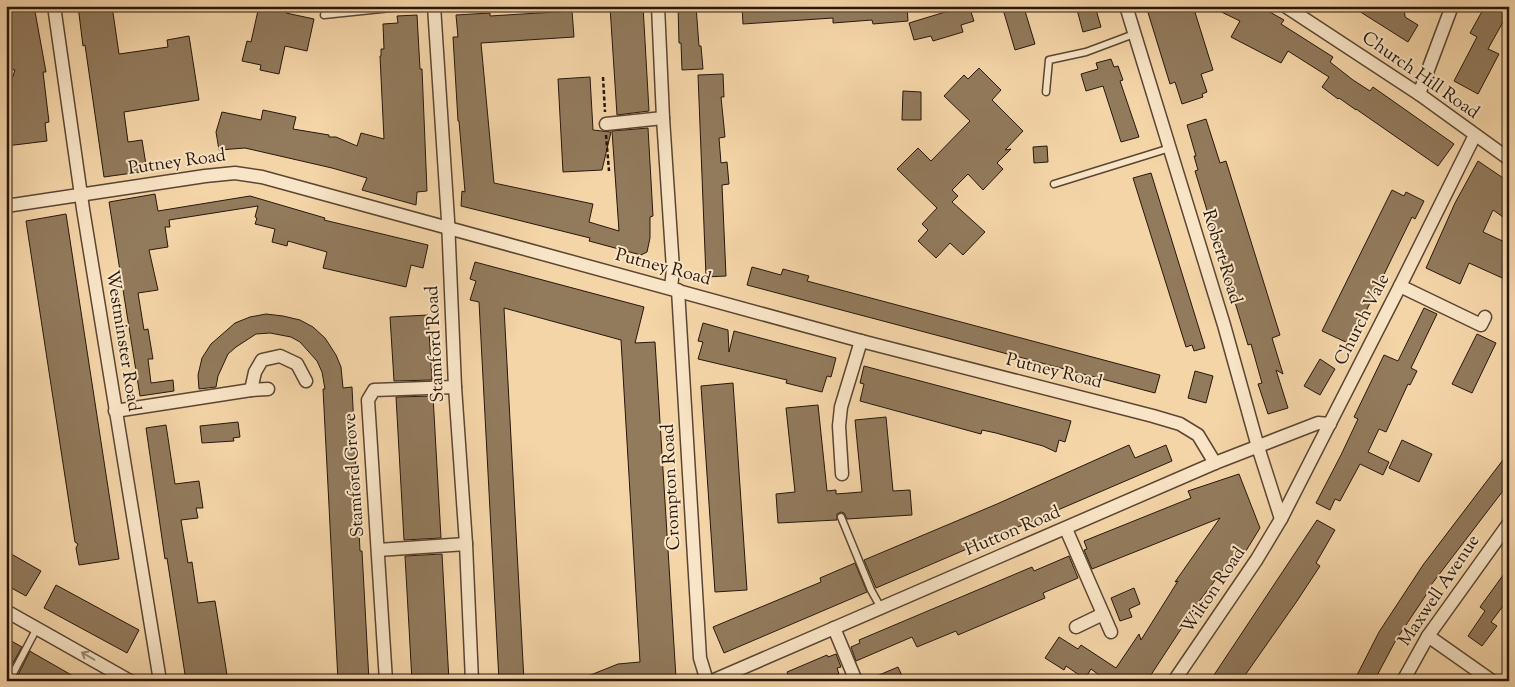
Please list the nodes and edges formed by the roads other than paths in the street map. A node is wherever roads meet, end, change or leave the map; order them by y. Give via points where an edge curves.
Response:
1 (54, 6) edge
2 (410, 6) edge
3 (434, 6) edge
4 (658, 6) edge
5 (1126, 6) edge
6 (1285, 6) edge
7 (1452, 6) edge
8 (324, 15) dead end
9 (1134, 34) junction
10 (1046, 92) dead end
11 (1419, 94) junction
12 (663, 118) junction
13 (606, 124) dead end
14 (1475, 136) junction
15 (1170, 148) junction
16 (1509, 159) edge
17 (1054, 184) dead end
18 (81, 195) junction
19 (6, 206) edge
20 (447, 227) junction
21 (1400, 286) junction
22 (675, 289) junction
23 (1484, 317) dead end
24 (861, 341) junction
25 (306, 381) dead end
26 (455, 387) junction
27 (268, 389) dead end
28 (251, 390) junction
29 (115, 411) junction
30 (1330, 424) junction
31 (1258, 447) junction
32 (1215, 463) junction
33 (842, 474) dead end
34 (841, 517) dead end
35 (1281, 519) junction
36 (1509, 523) edge
37 (1066, 529) junction
38 (466, 544) junction
39 (378, 550) junction
40 (881, 608) junction
41 (6, 611) edge
42 (1103, 614) junction
43 (38, 627) junction
44 (1076, 627) dead end
45 (834, 628) junction
46 (1111, 632) dead end
47 (1428, 636) junction
48 (732, 677) edge
49 (9, 681) edge
50 (130, 681) edge
51 (160, 681) edge
52 (386, 681) edge
53 (472, 681) edge
54 (707, 681) edge
55 (712, 681) edge
56 (856, 681) edge
57 (1174, 681) edge
58 (1403, 681) edge
59 (1492, 681) edge

1 - 18 street, Westminster Road
2 - 8 lane
3 - 20 street, Stamford Road
4 - 12 street, Crompton Road
5 - 9 street, Robert Road
6 - 11 street, Church Hill Road
7 - 11 street
9 - 10 lane via 1086,52 1049,60
9 - 15 street, Robert Road
11 - 14 street, Church Hill Road
12 - 13 street
12 - 22 street, Crompton Road
14 - 16 street, Church Hill Road
14 - 21 street, Church Vale
15 - 17 lane
15 - 31 street, Robert Road
18 - 19 street, Putney Road
18 - 20 street, Putney Road via 235,173 262,177
18 - 29 street, Westminster Road
20 - 22 street, Putney Road
20 - 26 street, Stamford Road
21 - 23 street via 1481,325
21 - 30 street, Church Vale
22 - 24 street, Putney Road
22 - 54 street, Crompton Road via 700,658
24 - 32 street, Putney Road via 1180,424 1198,435
24 - 33 street via 841,407
25 - 28 street via 297,364 280,356 262,360
26 - 38 street, Stamford Road
26 - 39 street, Stamford Grove via 374,390 368,400
27 - 28 street
28 - 29 street
29 - 51 street, Westminster Road
30 - 31 street, Hutton Road via 1318,423
30 - 35 street, Church Vale
31 - 32 street, Hutton Road
31 - 35 street, Robert Road
32 - 37 street, Hutton Road
34 - 40 lane
35 - 57 street, Wilton Road
36 - 47 street, Maxwell Avenue
37 - 40 street, Hutton Road
37 - 42 street
38 - 39 street, Stamford Grove
38 - 53 street, Stamford Road
39 - 52 street, Stamford Grove
40 - 45 street, Hutton Road
41 - 43 street
42 - 44 street
42 - 46 street
43 - 49 lane
50 -> 43 street
45 - 48 street, Hutton Road
45 - 56 street
47 - 58 street, Maxwell Avenue
47 - 59 street
48 - 55 street, Hutton Road

